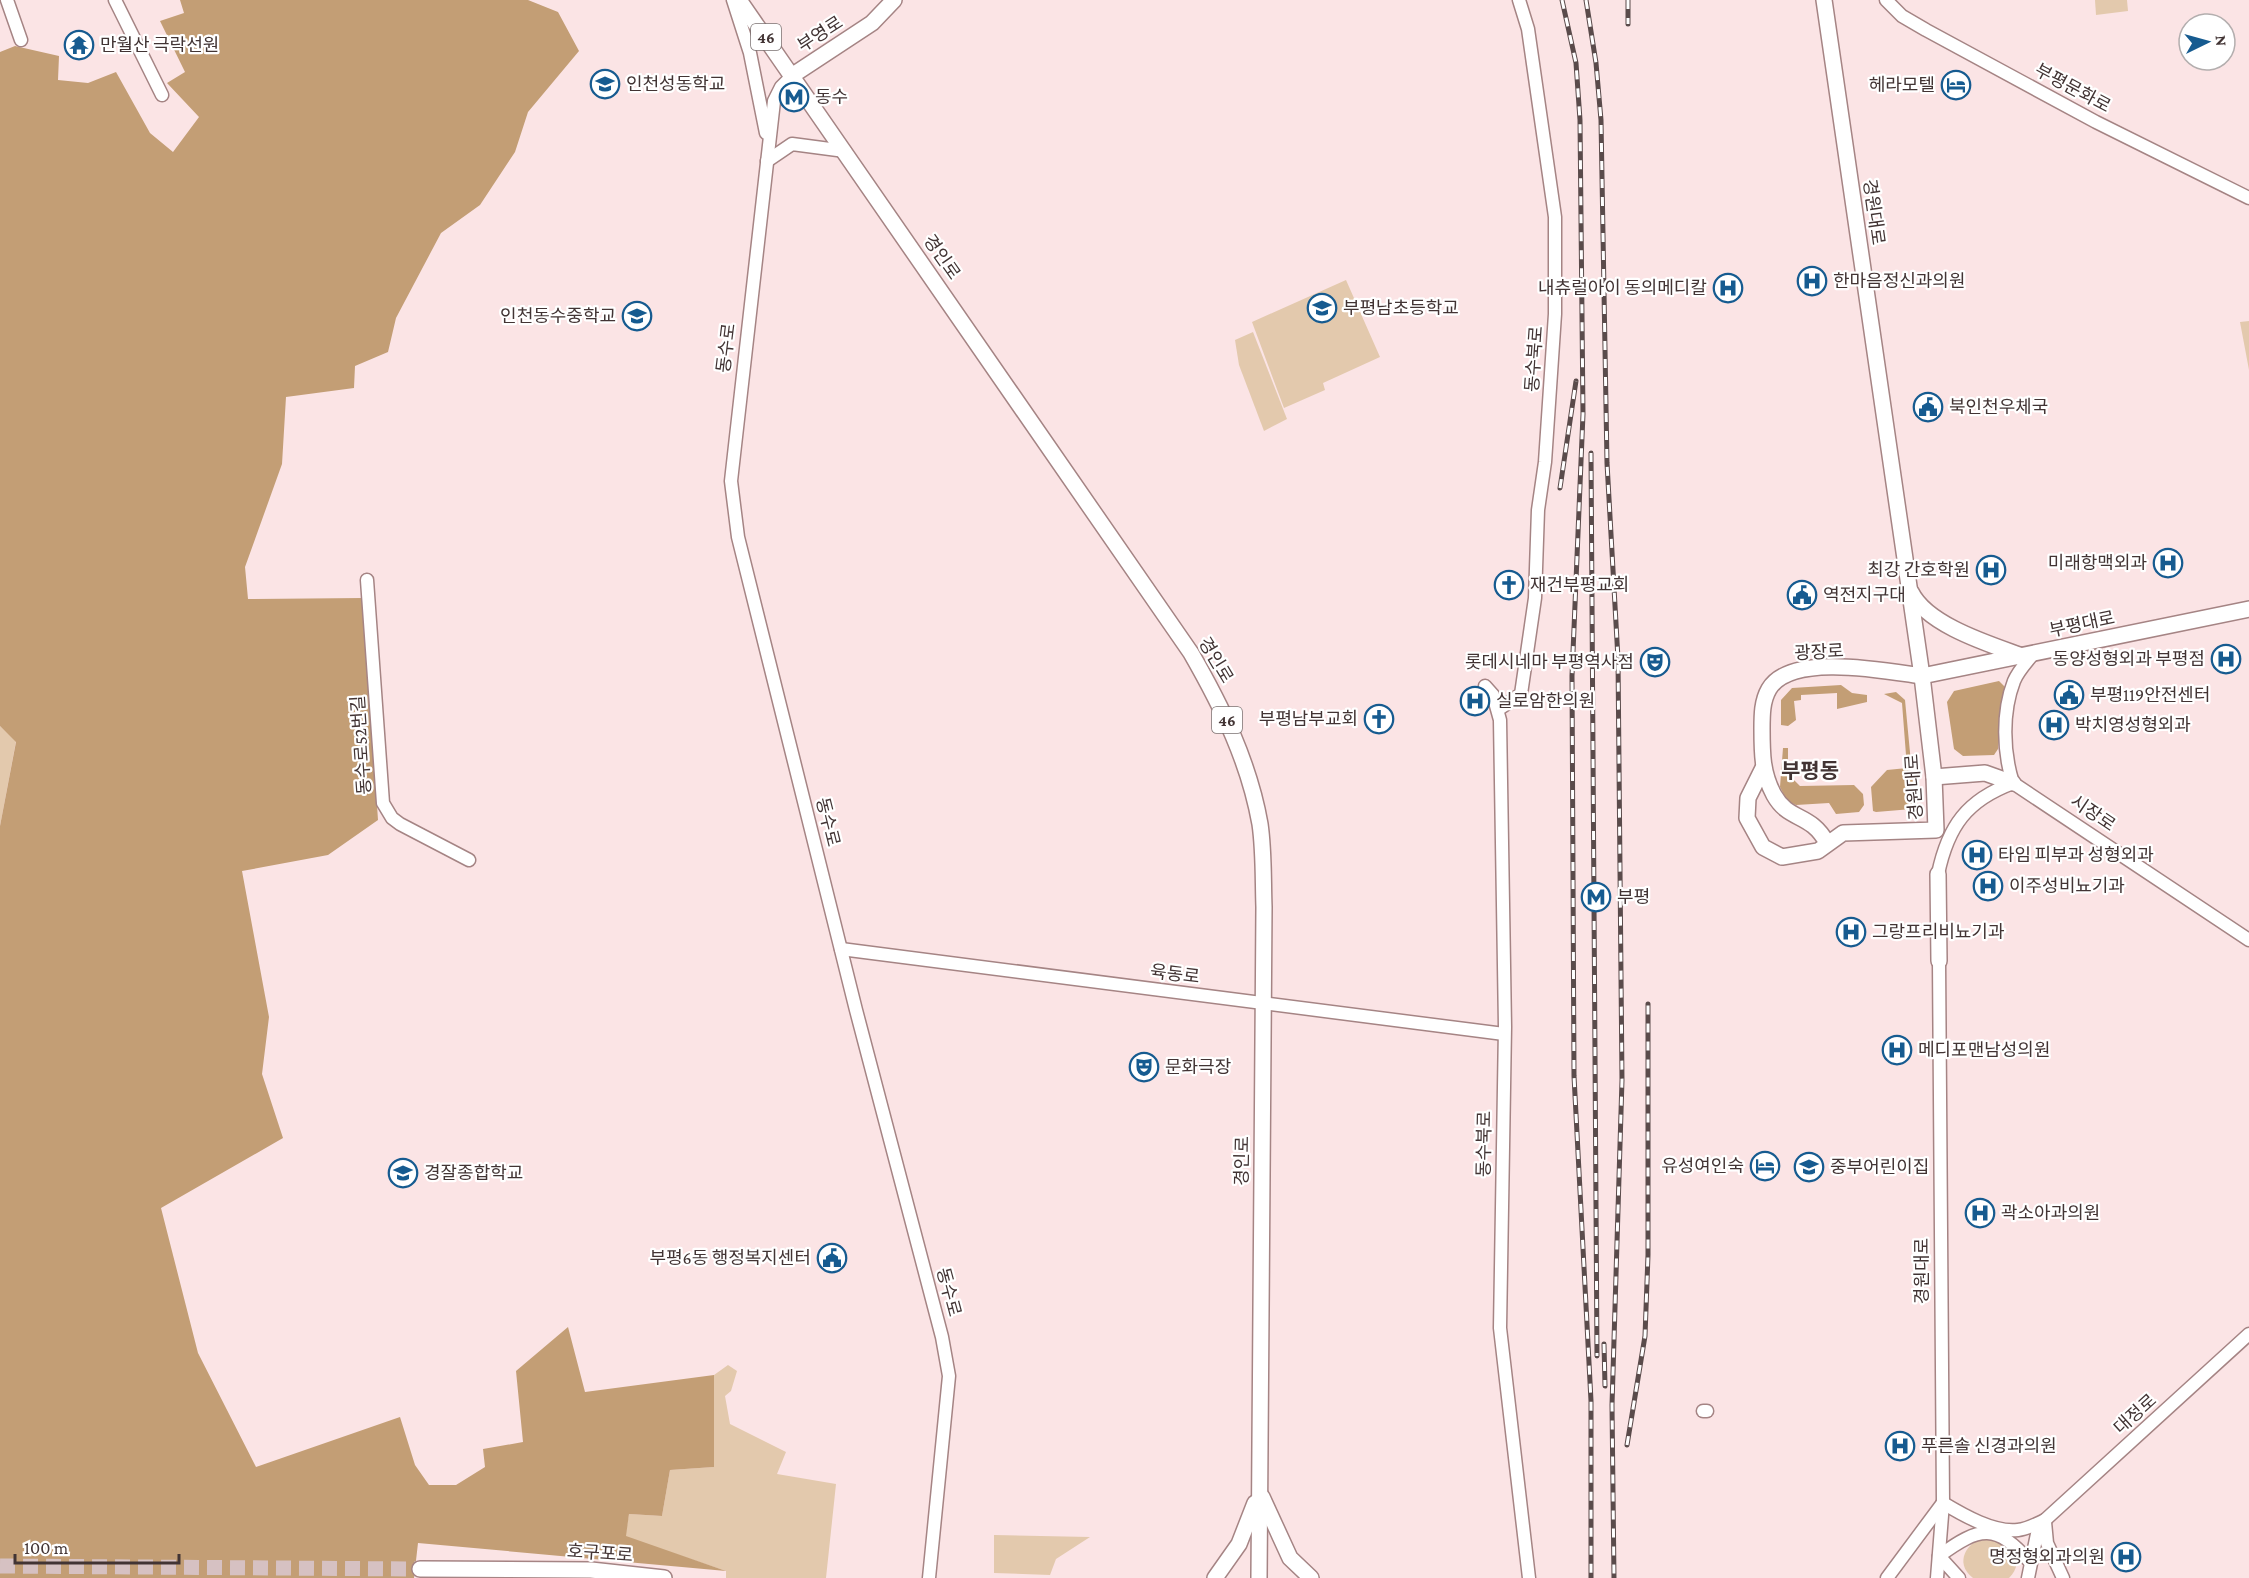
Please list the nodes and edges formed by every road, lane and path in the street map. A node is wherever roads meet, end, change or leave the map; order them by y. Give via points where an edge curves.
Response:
1 (7, 0) edge
2 (115, 0) edge
3 (733, 0) edge
4 (739, 0) edge
5 (894, 0) edge
6 (1519, 0) edge
7 (1824, 0) edge
8 (1886, 0) edge
9 (21, 40) dead end
10 (793, 75) junction
11 (162, 95) dead end
12 (845, 151) junction
13 (768, 154) junction
14 (2249, 198) edge
15 (367, 580) dead end
16 (1908, 587) junction
17 (2249, 609) edge
18 (2028, 655) junction
19 (1922, 676) junction
20 (1485, 686) dead end
21 (1499, 709) junction
22 (1762, 768) junction
23 (1934, 777) junction
24 (2013, 783) junction
25 (1936, 830) junction
26 (1827, 843) junction
27 (470, 860) dead end
28 (1938, 874) junction
29 (2249, 940) edge
30 (841, 949) junction
31 (1939, 961) joint
32 (1264, 1004) junction
33 (1504, 1034) junction
34 (2249, 1334) edge
35 (1259, 1491) junction
36 (1943, 1503) junction
37 (2045, 1520) junction
38 (1939, 1556) junction
39 (2030, 1562) junction
40 (420, 1569) tunnel mouth
41 (533, 1570) junction
42 (584, 1578) edge
43 (664, 1578) edge
44 (929, 1578) edge
45 (1215, 1578) edge
46 (1259, 1578) edge
47 (1311, 1578) edge
48 (1529, 1578) edge
49 (1887, 1578) edge
50 (1937, 1578) edge
51 (1959, 1578) edge
52 (2028, 1578) edge
53 (2063, 1578) edge

1 - 9 street
2 - 11 street
3 - 13 street via 750,53
4 - 10 main road, 경인로 / 46
5 - 10 main road, 부영로 via 872,23
6 - 21 street, 동수북로 via 1528,29 1555,217 1555,314 1538,510 1535,598 1526,664 1521,694
7 - 16 main road, 경원대로
8 - 14 street, 부평문화로 via 1902,16 1926,30
10 - 12 main road, 경인로 / 46
10 - 13 street, 동수로 via 774,101
12 - 13 street via 792,144
12 - 32 main road, 경인로 / 46 via 1187,648 1217,698 1244,758 1260,825
13 - 30 street, 동수로 via 731,481 738,537
15 - 27 street, 동수로52번길 via 383,803 400,824
16 - 18 main road via 1919,606 1935,618
16 - 19 main road, 경원대로
17 - 18 main road, 부평대로
18 - 19 main road, 부평대로
18 - 24 street via 2012,690 2005,751
19 - 22 main road, 광장로 via 1803,668 1779,677 1763,701
19 - 23 main road, 경원대로
20 - 21 street
21 - 33 street, 동수북로
22 - 26 main road, 광장로 via 1784,809 1815,824
22 - 26 main road, 광장로 via 1747,806 1747,818 1763,847 1782,857 1818,851
23 - 24 main road, 시장로 via 1985,773
23 - 25 main road, 경원대로
24 - 28 street via 1995,790 1959,818 1943,849
24 - 29 street, 시장로
25 - 26 main road, 광장로 via 1850,832
25 - 28 street, 경원대로
28 - 31 main road, 경원대로
30 - 32 street, 육동로
30 - 44 street, 동수로 via 949,1376
31 - 36 street, 경원대로
32 - 33 street, 육동로
32 - 35 main road, 경인로 / 46
33 - 48 street, 동수북로 via 1500,1328
34 - 37 street, 대정로
35 - 45 main road via 1239,1544
35 - 46 main road, 경인로 / 46
35 - 47 main road via 1290,1558
36 - 37 street via 2003,1529 2018,1530
36 - 38 street, 경원대로
36 - 49 street
37 - 39 street
37 - 53 street via 2047,1543
38 - 39 street via 1981,1532 2009,1539
38 - 50 street, 경원대로
38 - 51 street
39 - 52 street
40 - 41 main road, 호구포로
41 - 42 main road, 호구포로
41 - 43 main road, 호구포로 via 591,1570

